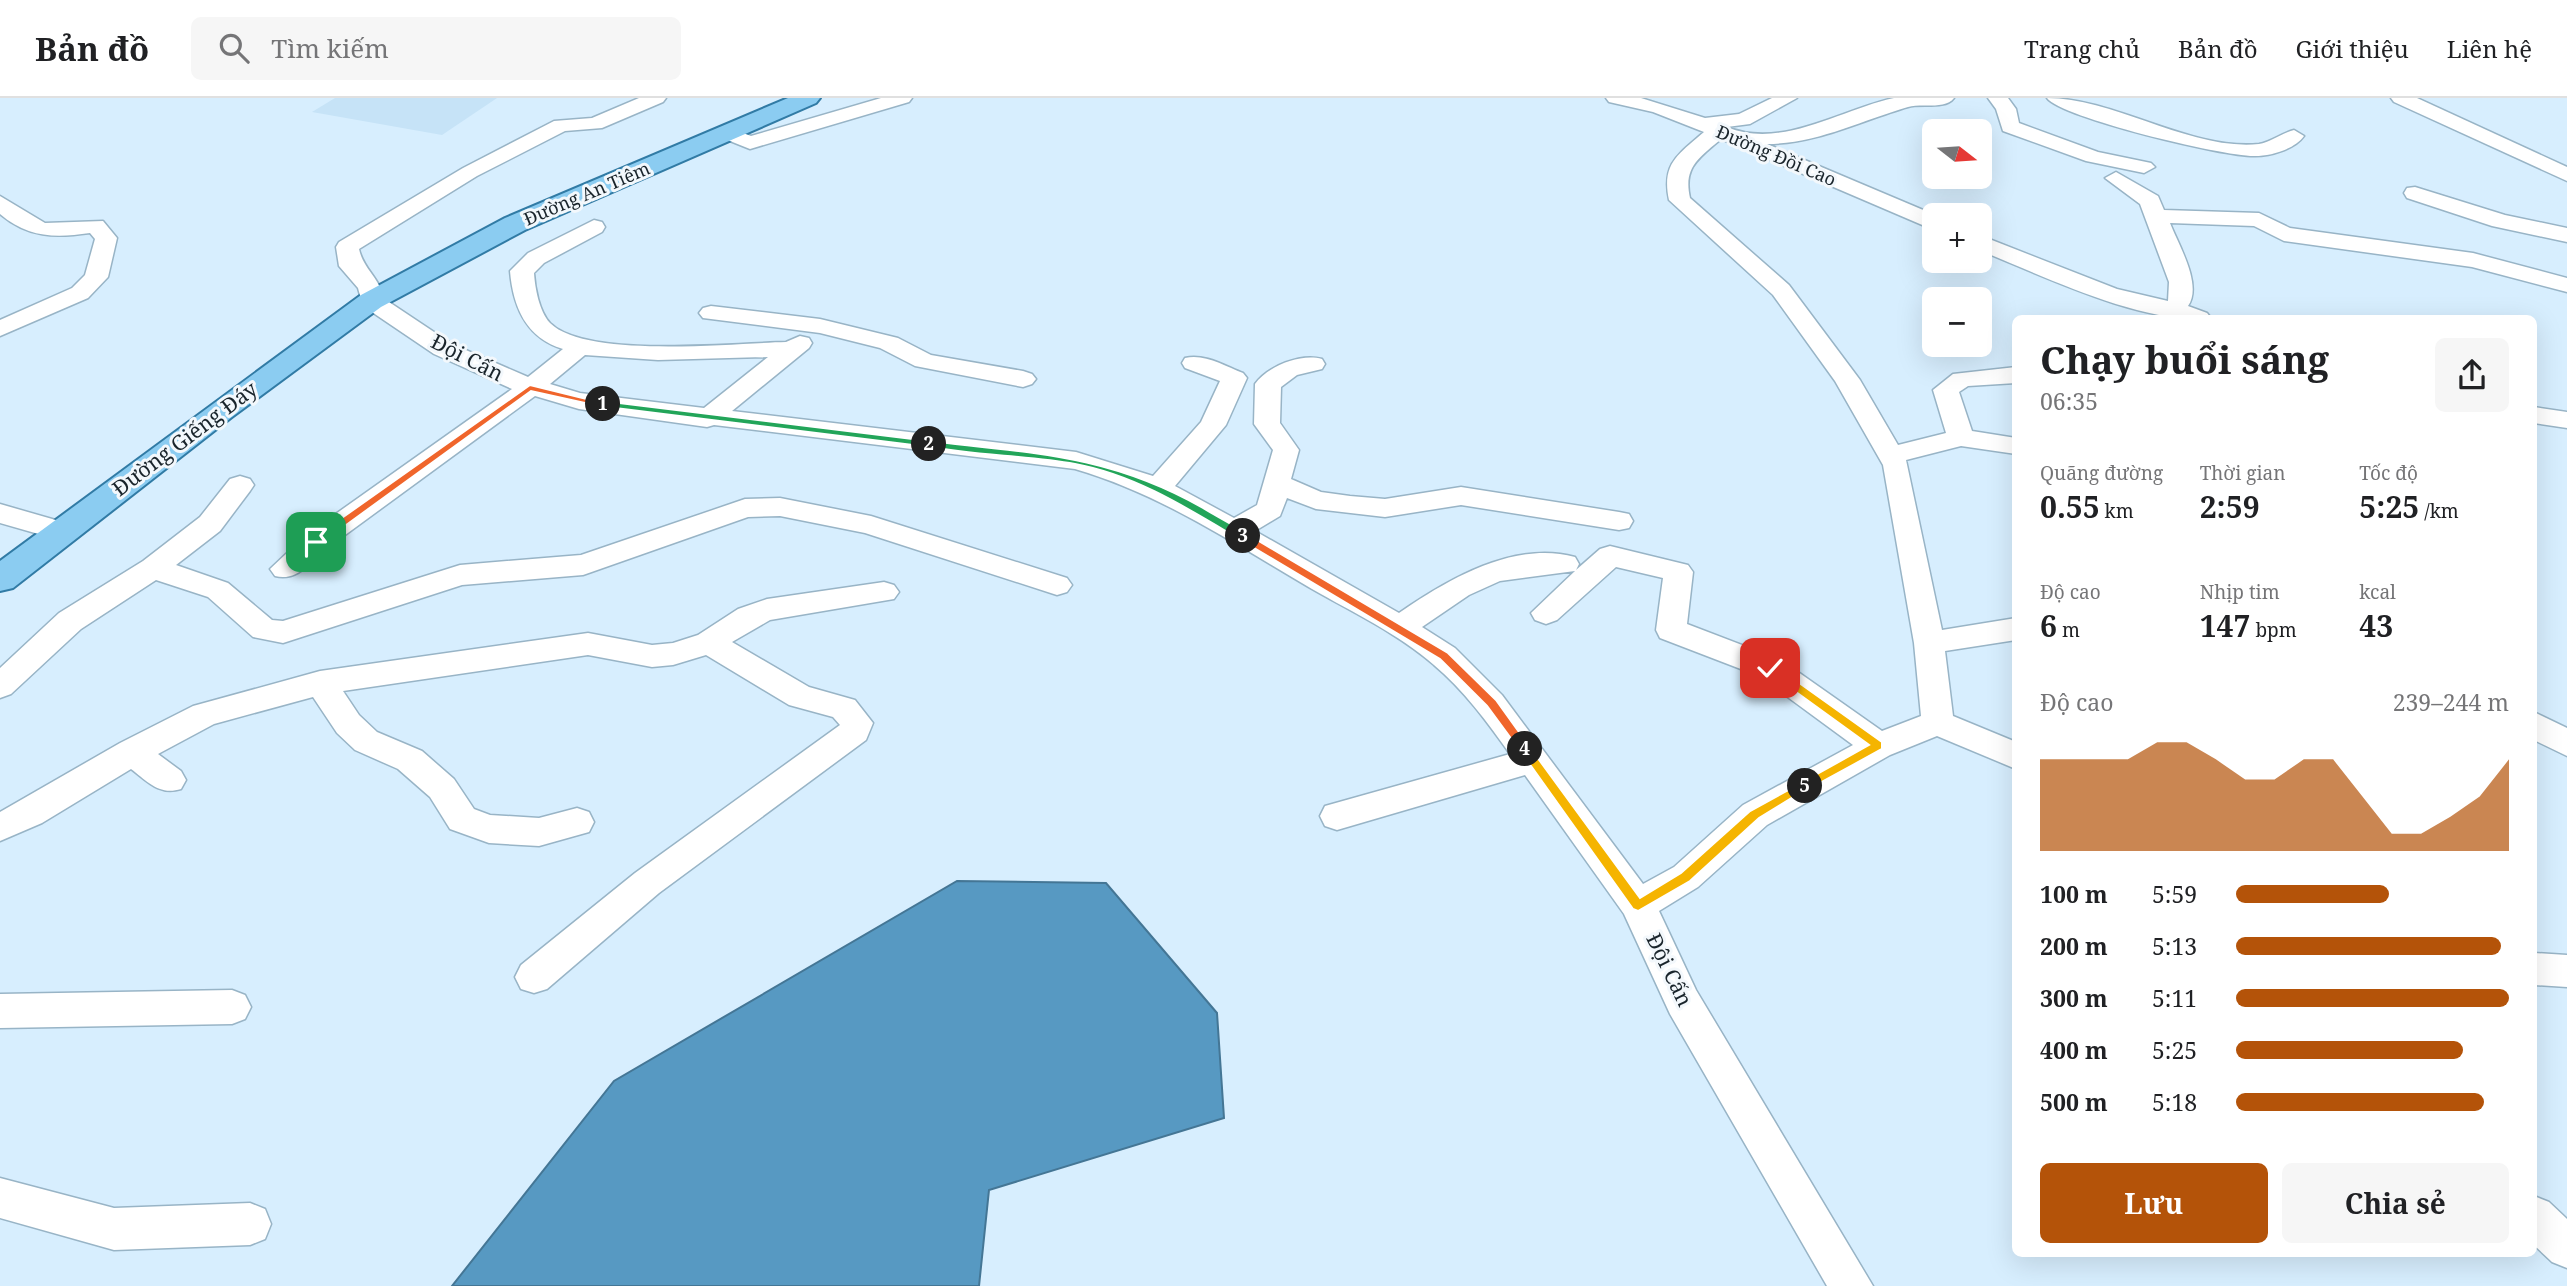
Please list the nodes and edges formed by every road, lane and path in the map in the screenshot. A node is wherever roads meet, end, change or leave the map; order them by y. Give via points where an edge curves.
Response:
1 (656, 98) edge
2 (808, 98) edge
3 (902, 98) edge
4 (1616, 98) edge
5 (1787, 98) edge
6 (1944, 98) edge
7 (1998, 98) edge
8 (2057, 98) edge
9 (2401, 98) edge
10 (1717, 130) junction
11 (727, 133) junction
12 (2294, 136) dead end
13 (2144, 167) dead end
14 (2567, 175) edge
15 (2116, 177) dead end
16 (2415, 192) dead end
17 (0, 203) edge
18 (2156, 216) junction
19 (1922, 218) edge
20 (594, 227) dead end
21 (2567, 235) edge
22 (1992, 247) edge
23 (2567, 285) edge
24 (371, 301) junction
25 (2174, 309) junction
26 (711, 313) dead end
27 (2191, 315) edge
28 (820, 326) junction
29 (0, 329) edge
30 (581, 346) junction
31 (792, 349) junction
32 (1194, 363) dead end
33 (1313, 365) dead end
34 (2012, 375) edge
35 (1023, 379) dead end
36 (530, 388) junction
37 (2537, 415) edge
38 (707, 419) junction
39 (2567, 420) edge
40 (1961, 438) junction
41 (2012, 445) edge
42 (1890, 455) junction
43 (1278, 484) junction
44 (240, 485) dead end
45 (1157, 489) junction
46 (0, 513) edge
47 (1619, 521) dead end
48 (1233, 531) junction
49 (63, 532) junction
50 (1564, 564) dead end
51 (153, 568) junction
52 (285, 569) dead end
53 (0, 579) edge
54 (1057, 585) dead end
55 (884, 592) dead end
56 (1546, 613) dead end
57 (1400, 628) junction
58 (2012, 630) edge
59 (709, 643) junction
60 (1929, 643) junction
61 (320, 684) junction
62 (0, 686) edge
63 (1938, 723) junction
64 (2537, 726) edge
65 (2567, 744) edge
66 (1878, 746) junction
67 (132, 752) junction
68 (2012, 754) edge
69 (1533, 760) junction
70 (170, 780) dead end
71 (1337, 816) dead end
72 (577, 822) dead end
73 (0, 827) edge
74 (1638, 905) junction
75 (2537, 969) edge
76 (2567, 971) edge
77 (534, 977) dead end
78 (232, 1007) dead end
79 (0, 1011) edge
80 (0, 1198) edge
81 (2537, 1220) edge
82 (250, 1224) dead end
83 (2567, 1247) edge
84 (1852, 1286) edge

1 - 24 street via 595,124 561,125 470,172 347,247 351,266 370,287
2 - 11 main road, Đường An Tiêm
3 - 11 street via 750,144
4 - 10 street, Đường Đồi Cao
5 - 10 street
6 - 10 street via 1909,100 1795,138
7 - 13 street via 2010,127 2101,159
8 - 12 street via 2230,147 2256,150
9 - 14 street
10 - 19 street, Đường Đồi Cao
10 - 42 street via 1678,167 1674,179 1680,200 1780,290 1847,380
11 - 24 main road, Đường An Tiêm via 515,224
15 - 18 street via 2150,201
16 - 21 street via 2500,221
17 - 29 street via 25,225 48,231 95,226 106,238 96,277 80,293
18 - 23 street via 2259,220 2284,234 2473,260
18 - 25 street via 2181,282 2180,301
20 - 30 street via 536,258 523,271 523,288 540,328 560,342
22 - 25 street via 2110,295
24 - 36 street, Đội Cấn via 393,320
24 - 49 main road, Đường Giếng Đáy
25 - 27 street
26 - 28 street
28 - 31 street
28 - 35 street via 889,343 925,361
30 - 31 street via 681,354
30 - 36 street
31 - 38 street
32 - 45 street via 1234,378 1213,425
33 - 43 street via 1288,370 1268,384 1267,424 1286,450 1277,470
34 - 40 street via 1962,379 1946,390
36 - 38 street, Đội Cấn via 579,401
36 - 52 street
37 - 39 street
38 - 45 street, Đội Cấn via 1076,461
40 - 41 street
40 - 42 street
42 - 60 street via 1896,465
43 - 47 street via 1316,500 1350,505 1385,508 1461,496
43 - 48 street via 1270,510
44 - 51 street via 210,524
45 - 48 street, Đội Cấn
46 - 49 street
48 - 57 street, Đội Cấn
49 - 53 main road, Đường Giếng Đáy
50 - 57 street via 1495,570 1467,581
51 - 54 street via 218,590 264,629 283,632 460,575 583,565 746,508 780,507 871,525
51 - 62 street via 70,621
55 - 59 street via 767,610 749,616
56 - 66 street via 1610,556 1678,572 1671,630 1770,668
57 - 69 street, Đội Cấn via 1444,656 1492,703
58 - 60 street
59 - 61 street via 652,656 588,644
59 - 77 street via 800,697 844,708 857,723 855,731 647,883
60 - 63 street
61 - 67 street via 204,715
61 - 72 street via 348,724 366,741 418,767 442,788 462,819 489,829 539,832
63 - 66 street
63 - 68 street
64 - 65 street
66 - 74 street via 1755,815 1686,877
67 - 70 street
67 - 73 street
69 - 71 street
69 - 74 street, Đội Cấn
74 - 84 street, Đội Cấn via 1683,1002
75 - 76 street
78 - 79 street
80 - 82 street via 114,1229
81 - 83 street

